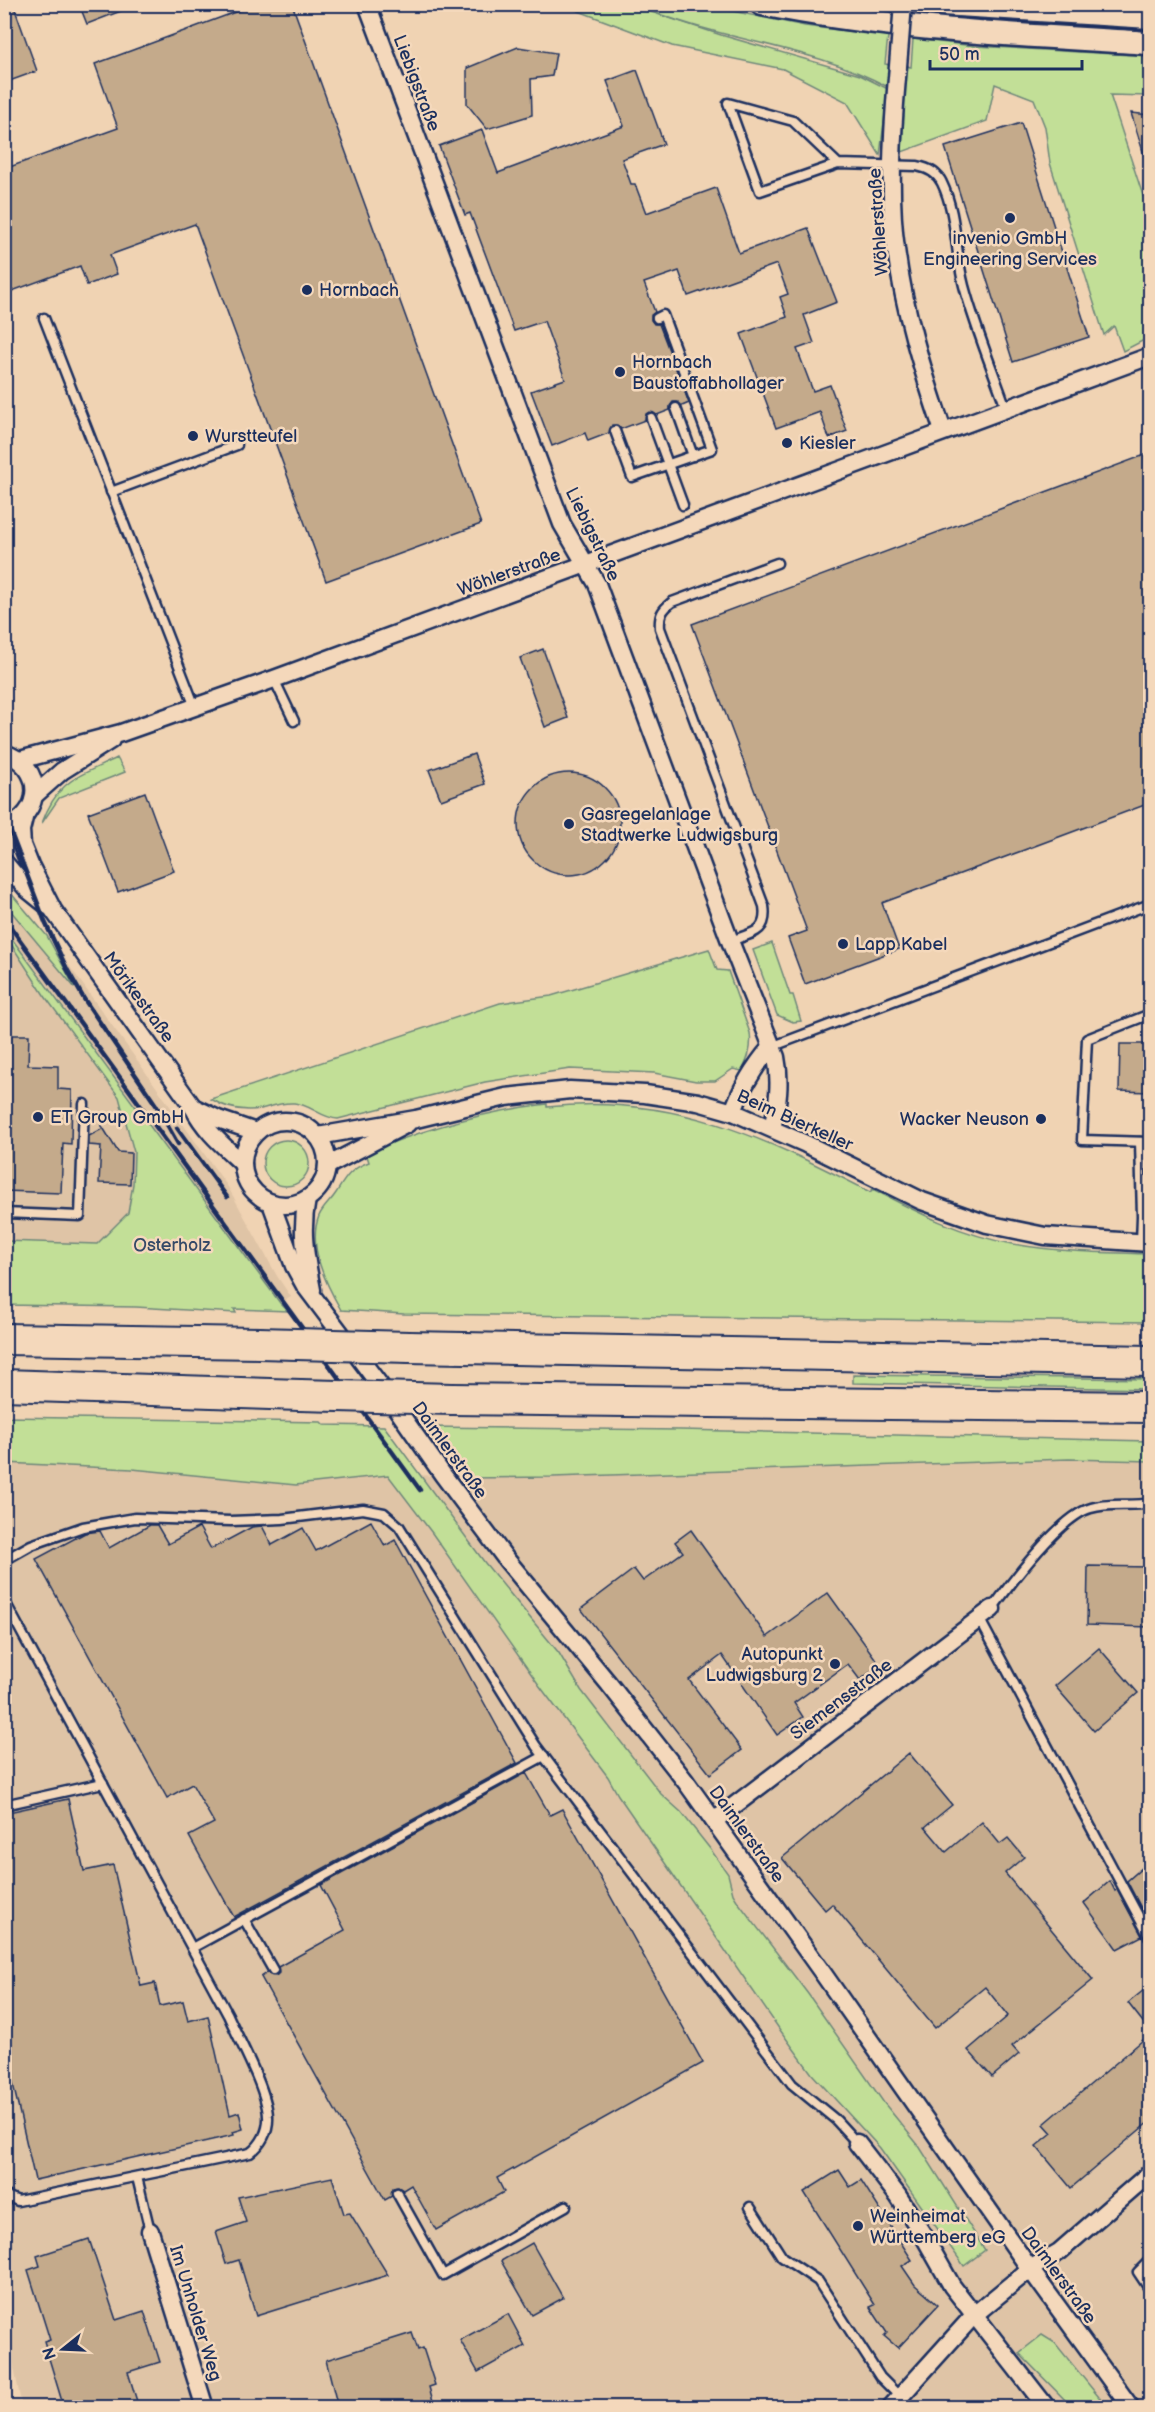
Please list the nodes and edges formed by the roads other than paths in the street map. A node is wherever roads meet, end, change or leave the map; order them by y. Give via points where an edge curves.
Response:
1 (367, 4) edge
2 (762, 4) edge
3 (903, 4) edge
4 (942, 4) edge
5 (1150, 16) edge
6 (1150, 43) edge
7 (838, 164) junction
8 (892, 166) junction
9 (44, 318) dead end
10 (657, 318) dead end
11 (1150, 356) edge
12 (676, 408) dead end
13 (1006, 408) junction
14 (651, 418) dead end
15 (615, 431) dead end
16 (943, 431) junction
17 (237, 445) dead end
18 (693, 456) junction
19 (668, 465) junction
20 (111, 492) junction
21 (683, 505) dead end
22 (777, 562) dead end
23 (585, 565) junction
24 (274, 679) junction
25 (195, 707) junction
26 (294, 721) dead end
27 (121, 733) junction
28 (4, 753) edge
29 (20, 760) junction
30 (35, 795) junction
31 (24, 818) junction
32 (4, 828) edge
33 (4, 862) edge
34 (1150, 904) edge
35 (53, 910) junction
36 (730, 941) junction
37 (1150, 1014) edge
38 (771, 1047) junction
39 (84, 1104) dead end
40 (193, 1107) junction
41 (733, 1112) junction
42 (416, 1119) junction
43 (772, 1128) junction
44 (256, 1132) junction
45 (318, 1136) junction
46 (1140, 1142) junction
47 (1150, 1142) edge
48 (243, 1164) junction
49 (327, 1166) junction
50 (308, 1199) junction
51 (271, 1203) junction
52 (4, 1213) edge
53 (1146, 1242) edge
54 (314, 1297) junction
55 (4, 1339) edge
56 (1150, 1361) edge
57 (4, 1385) edge
58 (1150, 1407) edge
59 (1150, 1503) edge
60 (4, 1563) edge
61 (4, 1600) edge
62 (986, 1613) junction
63 (544, 1756) junction
64 (103, 1783) junction
65 (4, 1805) edge
66 (714, 1821) junction
67 (244, 1919) junction
68 (1150, 1938) edge
69 (192, 1947) junction
70 (273, 1970) dead end
71 (857, 2144) joint
72 (1150, 2173) edge
73 (136, 2176) junction
74 (397, 2193) dead end
75 (4, 2195) edge
76 (566, 2206) dead end
77 (750, 2207) dead end
78 (150, 2230) joint
79 (1150, 2260) edge
80 (1030, 2269) junction
81 (1150, 2290) edge
82 (974, 2315) junction
83 (895, 2402) edge
84 (205, 2408) edge
85 (1047, 2408) edge
86 (1131, 2408) edge

1 - 23 street, Liebigstraße via 562,524
2 - 6 main road via 841,19 947,30
3 - 8 street, Wöhlerstraße, bridge
4 - 5 main road
7 - 7 lane via 760,191 728,103 793,121
7 - 8 lane
8 - 13 lane via 930,169 941,181 951,209 965,288
8 - 16 street, Wöhlerstraße via 895,247 903,293
9 - 20 lane
10 - 18 lane via 663,315 712,449
11 - 13 street, Wöhlerstraße
12 - 18 lane
13 - 16 street, Wöhlerstraße
14 - 19 lane
15 - 19 lane via 632,477
16 - 23 street, Wöhlerstraße
17 - 20 lane
18 - 19 lane
19 - 21 lane
20 - 25 lane
22 - 36 lane via 672,602 660,618 660,628 764,906 763,926
23 - 24 street, Wöhlerstraße
23 - 36 street, Liebigstraße via 597,584
24 - 25 street, Wöhlerstraße
24 - 26 lane
25 - 27 street, Wöhlerstraße
27 - 29 street, Wöhlerstraße
27 - 30 street, Wöhlerstraße via 62,771
28 - 29 street
29 - 30 street via 29,770
30 - 31 street, Mörikestraße
31 - 32 street
31 - 35 street, Mörikestraße via 22,845
33 - 35 street, Mörikestraße via 27,889
34 - 38 lane
35 - 40 street, Mörikestraße
36 - 38 street, Liebigstraße
37 - 46 lane via 1088,1039 1082,1140
38 - 41 street via 739,1094
38 - 43 street, Liebigstraße via 779,1088
39 - 52 lane via 80,1216
40 - 44 street, Mörikestraße
40 - 48 street, Mörikestraße via 212,1135
41 - 42 street, Beim Bierkeller via 669,1097 570,1090 506,1097
41 - 43 street, Beim Bierkeller
42 - 45 street, Beim Bierkeller
42 - 49 street, Beim Bierkeller
43 - 53 street, Beim Bierkeller via 922,1201 965,1217 1045,1236
44 - 45 street via 281,1121 301,1124
44 - 48 street via 244,1152
45 - 49 street via 324,1145
46 - 47 lane
46 - 53 lane
48 - 51 street via 254,1192
49 - 50 street via 321,1185
50 - 51 street via 290,1205
50 - 54 street, Daimlerstraße via 303,1245
51 - 54 street, Daimlerstraße via 294,1266
54 - 66 street, Daimlerstraße via 506,1559
55 - 56 highway, bridge
57 - 58 highway, bridge via 452,1399
59 - 62 lane via 1094,1506 1074,1516 1020,1570
60 - 63 lane via 31,1545 83,1527 135,1518 231,1521 363,1509 384,1513 399,1526
61 - 64 lane
62 - 66 street, Siemensstraße
62 - 68 lane
63 - 67 lane
63 - 71 lane via 792,2084 836,2120
64 - 65 lane
64 - 69 lane
66 - 80 street, Daimlerstraße
67 - 69 lane
67 - 70 lane
69 - 73 lane via 259,2082 268,2116 264,2135 250,2153
71 - 82 street via 898,2196
72 - 80 street via 1059,2252
73 - 75 lane via 18,2201
73 - 78 lane
74 - 76 lane via 443,2275
77 - 83 lane via 782,2257 818,2281
78 - 84 street, Im Unholder Weg
79 - 81 lane via 1138,2272
80 - 82 street
80 - 86 street, Daimlerstraße
82 - 83 street
82 - 85 street

